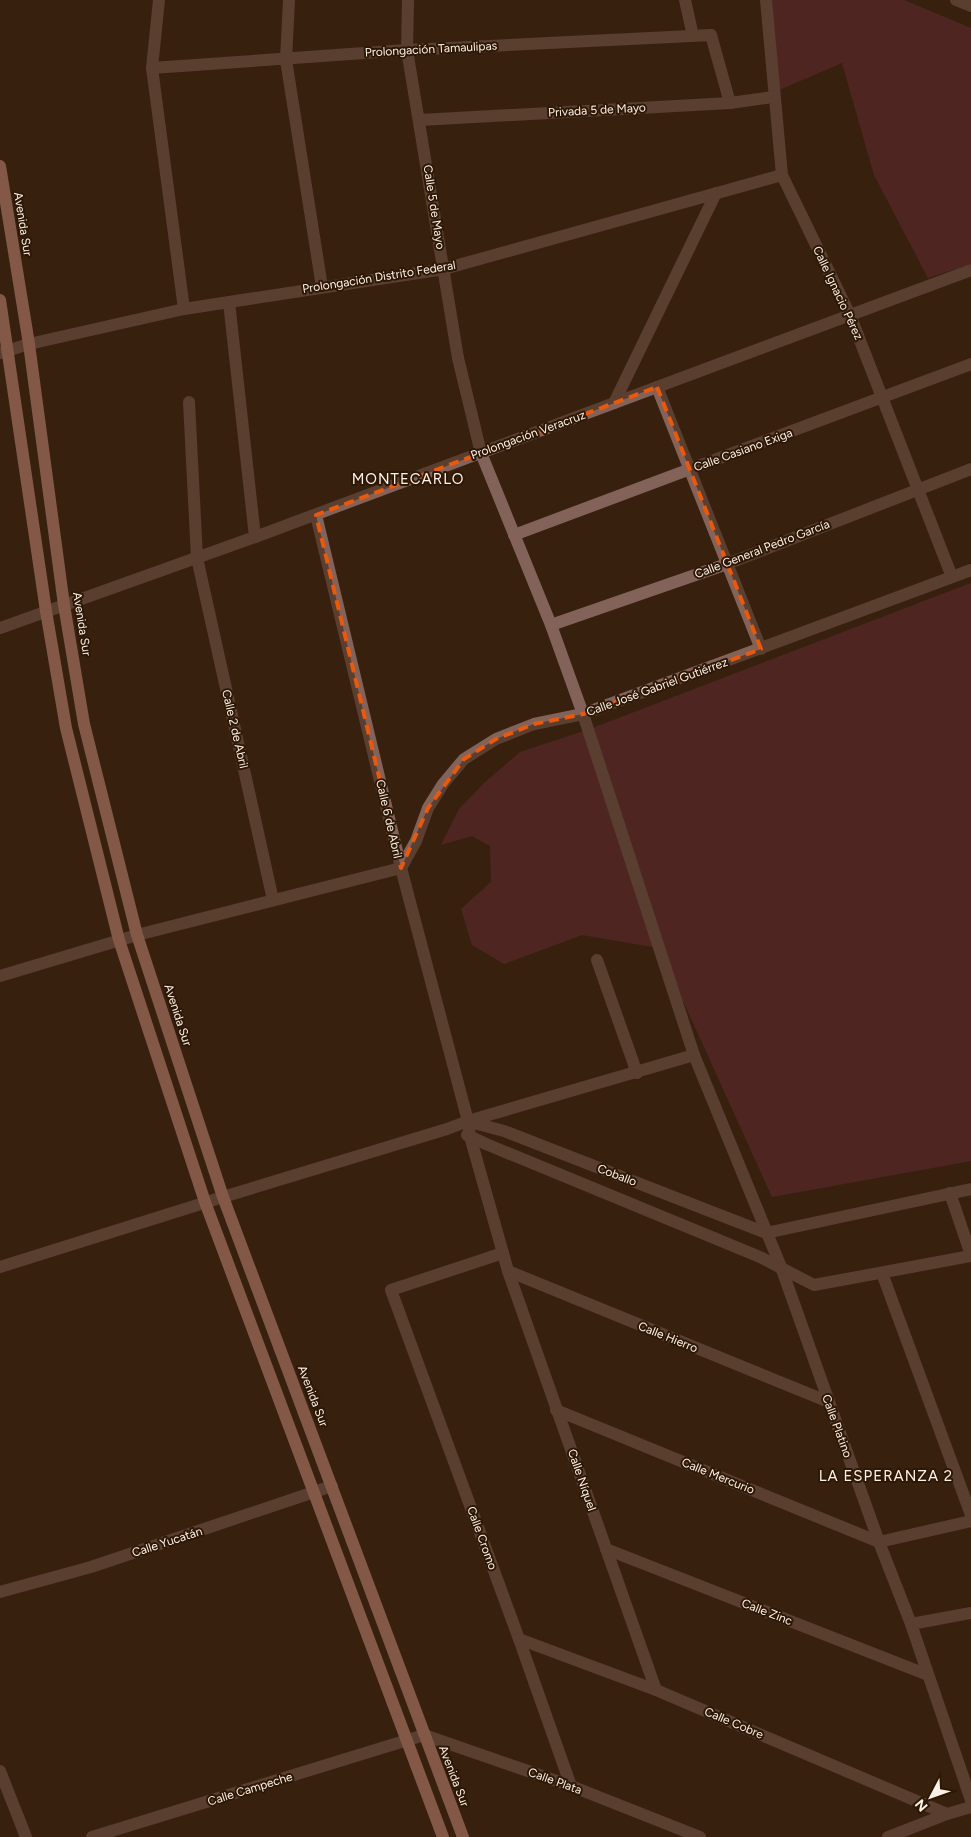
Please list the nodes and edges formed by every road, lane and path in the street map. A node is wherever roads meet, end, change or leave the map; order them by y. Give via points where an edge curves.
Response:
1 (159, 0) edge
2 (289, 0) edge
3 (408, 0) edge
4 (685, 0) edge
5 (766, 0) edge
6 (956, 0) edge
7 (971, 6) edge
8 (694, 36) junction
9 (407, 50) junction
10 (286, 60) junction
11 (152, 68) junction
12 (774, 97) junction
13 (730, 103) junction
14 (420, 120) junction
15 (0, 166) edge
16 (782, 175) junction
17 (716, 193) junction
18 (444, 269) junction
19 (971, 270) edge
20 (322, 287) junction
21 (0, 300) edge
22 (229, 302) junction
23 (184, 309) junction
24 (850, 315) junction
25 (29, 344) junction
26 (4, 352) edge
27 (971, 364) edge
28 (657, 387) junction
29 (882, 398) junction
30 (189, 402) dead end
31 (614, 403) junction
32 (481, 453) junction
33 (690, 469) junction
34 (971, 469) edge
35 (918, 489) junction
36 (316, 515) junction
37 (514, 535) junction
38 (255, 537) junction
39 (197, 558) junction
40 (727, 564) junction
41 (971, 570) edge
42 (952, 577) junction
43 (64, 605) junction
44 (46, 611) junction
45 (551, 626) junction
46 (0, 628) edge
47 (761, 649) junction
48 (583, 714) junction
49 (401, 868) junction
50 (273, 900) junction
51 (137, 935) junction
52 (119, 940) junction
53 (597, 960) dead end
54 (0, 976) edge
55 (694, 1055) junction
56 (636, 1073) junction
57 (509, 1110) junction
58 (468, 1121) junction
59 (447, 1130) junction
60 (504, 1131) junction
61 (470, 1136) junction
62 (971, 1189) edge
63 (950, 1193) junction
64 (223, 1196) junction
65 (206, 1202) junction
66 (766, 1233) junction
67 (503, 1253) junction
68 (971, 1255) edge
69 (0, 1267) edge
70 (781, 1267) junction
71 (508, 1271) junction
72 (882, 1273) junction
73 (829, 1402) junction
74 (556, 1410) junction
75 (332, 1486) junction
76 (315, 1493) junction
77 (971, 1515) edge
78 (971, 1520) edge
79 (879, 1542) junction
80 (606, 1549) junction
81 (0, 1592) edge
82 (971, 1613) edge
83 (911, 1624) junction
84 (519, 1639) junction
85 (928, 1675) junction
86 (656, 1690) junction
87 (424, 1735) junction
88 (408, 1741) junction
89 (0, 1771) edge
90 (571, 1786) junction
91 (971, 1800) edge
92 (971, 1807) edge
93 (947, 1814) junction
94 (26, 1837) edge
95 (92, 1837) edge
96 (443, 1837) edge
97 (463, 1837) edge
98 (700, 1837) edge
99 (888, 1837) edge

1 - 11 street
2 - 10 street
3 - 9 street, Calle 5 de Mayo
4 - 8 street
5 - 12 street, Calle Ignacio Pérez
6 - 7 street
8 - 9 street, Prolongación Tamaulipas
8 - 13 street, Prolongación Tamaulipas via 711,35
9 - 10 street, Prolongación Tamaulipas
9 - 14 street, Calle 5 de Mayo
10 - 11 street, Prolongación Tamaulipas
10 - 20 street
11 - 23 street
12 - 13 street, Privada 5 de Mayo
12 - 16 street, Calle Ignacio Pérez
13 - 14 street, Privada 5 de Mayo
14 - 18 street, Calle 5 de Mayo
15 - 25 main road, Avenida Sur
16 - 17 street, Prolongación Distrito Federal
16 - 24 street, Calle Ignacio Pérez
17 - 18 street, Prolongación Distrito Federal
17 - 31 street
18 - 20 street, Prolongación Distrito Federal
18 - 32 street, Calle 5 de Mayo via 458,358
19 - 24 street, Prolongación Veracruz
20 - 22 street, Prolongación Distrito Federal
21 - 26 main road
22 - 23 street, Prolongación Distrito Federal
22 - 38 street
23 - 25 street, Prolongación Distrito Federal
24 - 28 street, Prolongación Veracruz
24 - 29 street, Calle Ignacio Pérez
25 - 26 street, Prolongación Distrito Federal
25 - 43 main road, Avenida Sur
26 - 44 main road
27 - 29 street, Calle Casiano Exiga
28 - 31 street, Prolongación Veracruz
28 - 33 street
29 - 33 street, Calle Casiano Exiga
29 - 35 street, Calle Ignacio Pérez
30 - 39 street, Calle 2 de Abril
31 - 32 street, Prolongación Veracruz
32 - 36 street, Prolongación Veracruz
32 - 37 street, Calle 5 de Mayo
33 - 37 street, Calle Casiano Exiga
33 - 40 street
34 - 35 street, Calle General Pedro García
35 - 40 street, Calle General Pedro García
35 - 42 street, Calle Ignacio Pérez
36 - 38 street, Prolongación Veracruz
36 - 49 street, Calle 6 de Abril
37 - 45 street, Calle 5 de Mayo
38 - 39 street, Prolongación Veracruz
39 - 43 street, Prolongación Veracruz
39 - 50 street, Calle 2 de Abril
40 - 45 street, Calle General Pedro García
40 - 47 street
41 - 42 street, Calle José Gabriel Gutiérrez
42 - 47 street, Calle José Gabriel Gutiérrez
43 - 44 street, Prolongación Veracruz
43 - 51 main road, Avenida Sur via 84,724
44 - 46 street, Prolongación Veracruz
44 - 52 main road via 66,728
45 - 48 street, Calle 5 de Mayo
47 - 48 street, Calle José Gabriel Gutiérrez
48 - 49 street, Calle José Gabriel Gutiérrez via 534,724 496,739 464,759 428,808 416,841
48 - 55 street, Calle Platino
49 - 50 street
49 - 58 street, Calle 6 de Abril
50 - 51 street
51 - 52 street
51 - 64 main road, Avenida Sur
52 - 54 street
52 - 65 main road
53 - 56 street
55 - 56 street
55 - 66 street, Calle Platino
56 - 57 street
57 - 58 street
57 - 60 street
58 - 59 street
58 - 60 street, Coballo
58 - 61 street, Calle 6 de Abril
59 - 61 street, Coballo
59 - 64 street
60 - 66 street, Coballo
61 - 67 street, Calle 6 de Abril
61 - 70 street, Coballo
62 - 63 street
63 - 66 street
63 - 68 street
64 - 65 street
64 - 75 main road, Avenida Sur
65 - 69 street
65 - 76 main road
66 - 70 street, Calle Platino
67 - 71 street, Calle Níquel
67 - 84 street, Calle Cromo via 391,1290
68 - 72 street, Coballo
70 - 72 street, Coballo via 814,1285
70 - 73 street, Calle Platino
71 - 73 street, Calle Hierro
71 - 74 street, Calle Níquel
72 - 77 street
73 - 79 street, Calle Platino
74 - 79 street, Calle Mercurio
74 - 80 street, Calle Níquel
75 - 76 street, Calle Yucatán
75 - 87 main road, Avenida Sur
76 - 81 street, Calle Yucatán via 91,1567
76 - 88 main road
78 - 79 street
79 - 83 street, Calle Platino
80 - 85 street, Calle Zinc
80 - 86 street, Calle Níquel
82 - 83 street
83 - 85 street, Calle Platino
84 - 86 street, Calle Cobre
84 - 90 street, Calle Cromo
85 - 91 street, Calle Platino
86 - 93 street, Calle Cobre
87 - 88 street
87 - 90 street, Calle Plata
87 - 97 main road, Avenida Sur
88 - 95 street, Calle Campeche
88 - 96 main road
89 - 94 street
90 - 98 street, Calle Plata
92 - 93 street
93 - 99 street

